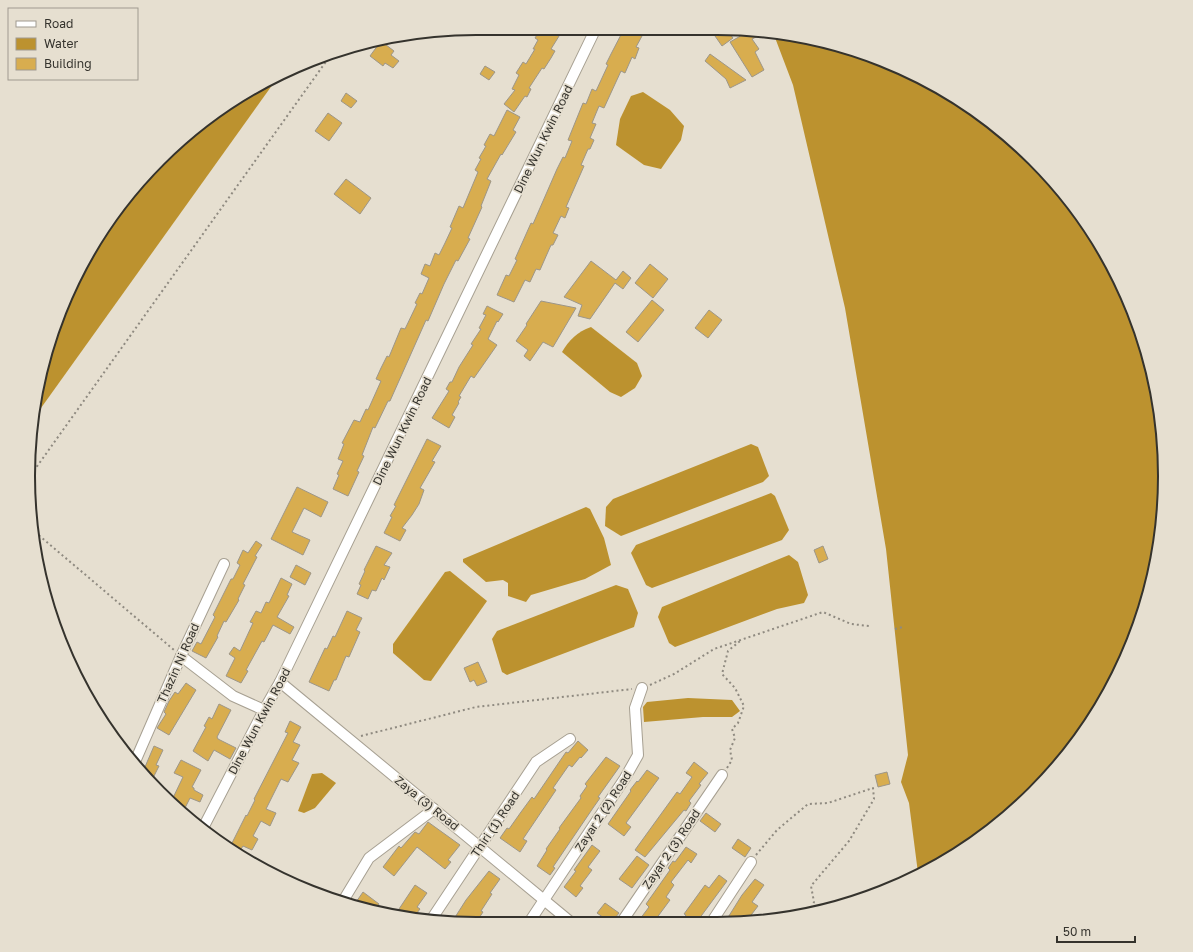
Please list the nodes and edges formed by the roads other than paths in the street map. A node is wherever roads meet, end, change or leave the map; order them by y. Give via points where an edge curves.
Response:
1 (593, 35) edge
2 (224, 564) dead end
3 (181, 656) junction
4 (280, 682) junction
5 (642, 688) road end
6 (264, 710) junction
7 (570, 740) dead end
8 (137, 758) edge
9 (722, 775) road end
10 (434, 809) junction
11 (205, 824) edge
12 (480, 847) junction
13 (751, 862) road end
14 (345, 897) edge
15 (544, 900) junction
16 (435, 915) edge
17 (533, 917) edge
18 (565, 917) edge
19 (626, 917) edge
20 (715, 917) edge

1 - 4 street, Dine Wun Kwin Road
2 - 3 street, Thazin Ni Road
3 - 6 street via 233,696
3 - 8 street, Thazin Ni Road
4 - 6 street, Dine Wun Kwin Road
4 - 10 street, Zaya (3) Road
5 - 15 street, Zayar 2 (2) Road via 635,708 638,755
6 - 11 street, Dine Wun Kwin Road
7 - 12 street, Thiri (1) Road via 536,762
9 - 19 street, Zayar 2 (3) Road
10 - 12 street, Zaya (3) Road
10 - 14 street via 369,858
12 - 15 street, Zaya (3) Road
12 - 16 street, Thiri (1) Road
13 - 20 street
15 - 17 street, Zayar 2 (2) Road
15 - 18 street, Zaya (3) Road

